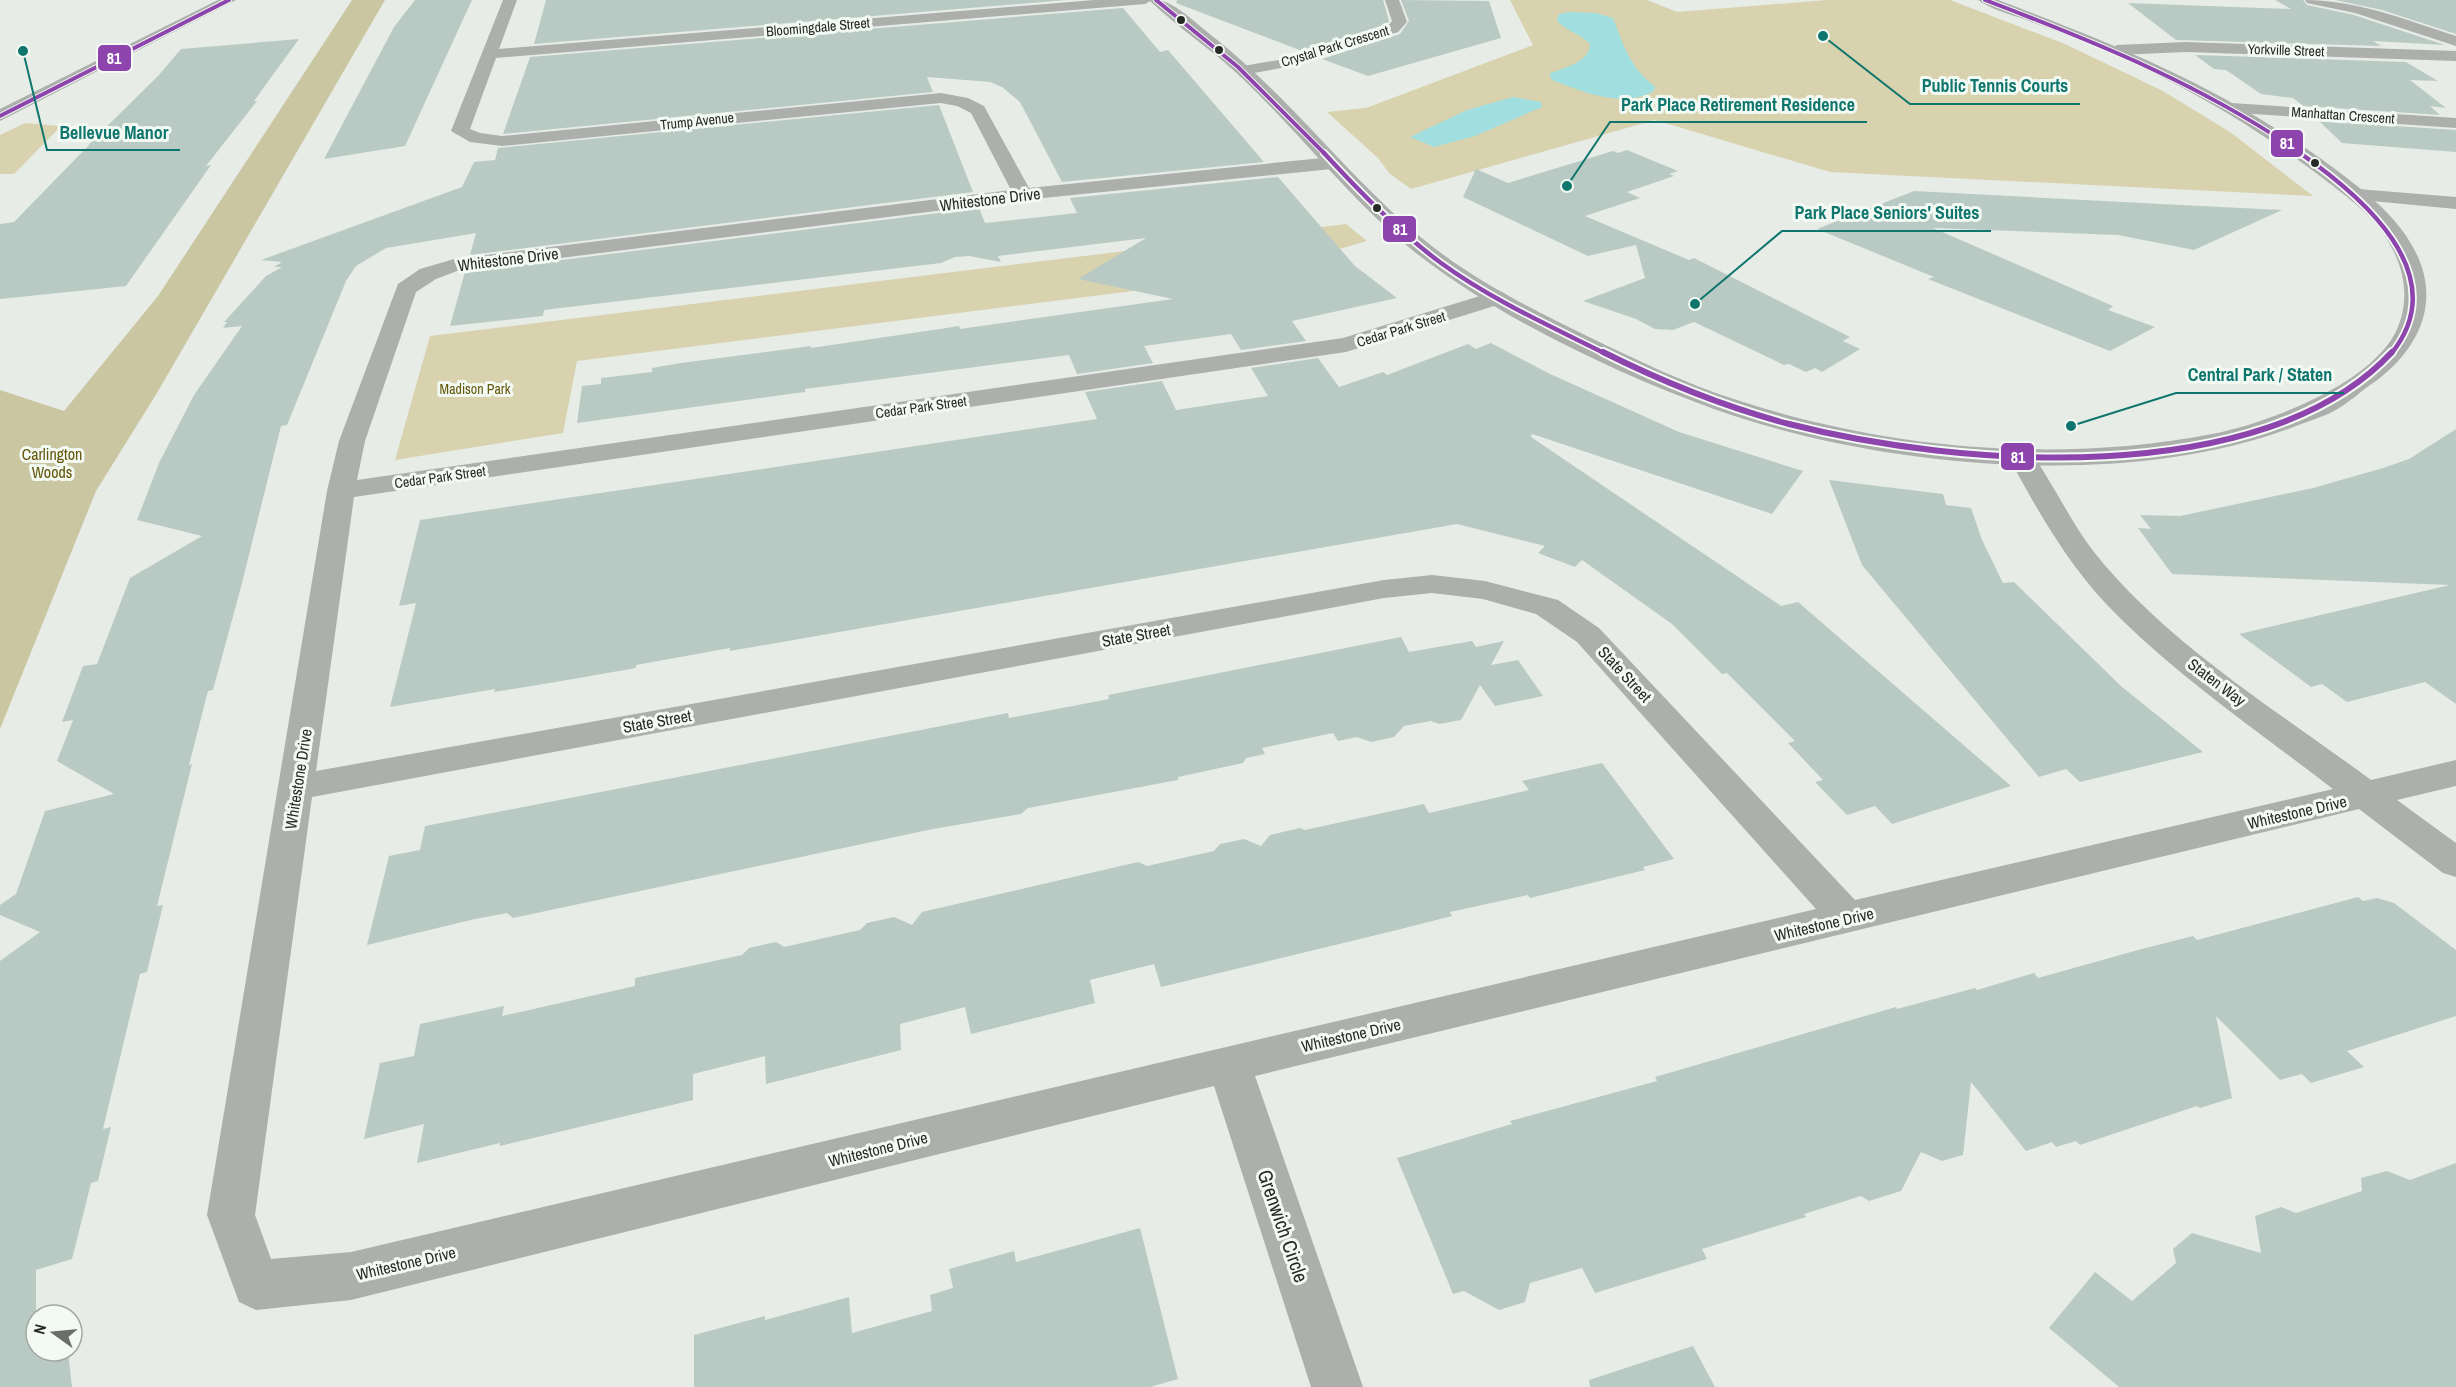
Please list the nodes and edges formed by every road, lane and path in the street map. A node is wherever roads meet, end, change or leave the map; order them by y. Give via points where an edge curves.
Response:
1 (229, 0) edge
2 (510, 0) edge
3 (1145, 0) edge
4 (1156, 0) edge
5 (1392, 0) edge
6 (1985, 0) edge
7 (2312, 0) edge
8 (2456, 40) edge
9 (2116, 50) junction
10 (490, 54) junction
11 (2456, 56) edge
12 (1243, 70) junction
13 (2231, 108) junction
14 (0, 116) edge
15 (2456, 123) edge
16 (1332, 163) junction
17 (1023, 194) junction
18 (2358, 195) junction
19 (2456, 203) edge
20 (1496, 298) junction
21 (2022, 458) junction
22 (341, 491) junction
23 (2456, 773) edge
24 (297, 787) junction
25 (2369, 794) junction
26 (2456, 863) edge
27 (1848, 918) junction
28 (1229, 1064) junction
29 (1337, 1387) edge

1 - 14 street
2 - 10 street, Trump Avenue
3 - 10 street, Bloomingdale Street
4 - 12 street
5 - 12 street, Crystal Park Crescent via 1400,21 1393,29 1286,63
6 - 9 street
7 - 8 street via 2358,9
9 - 11 street, Yorkville Street via 2186,46
9 - 13 street
10 - 17 street, Trump Avenue via 460,131 476,138 502,141 941,98 978,110
12 - 16 street
13 - 15 street, Manhattan Crescent
13 - 18 street via 2273,133
16 - 17 street, Whitestone Drive
16 - 20 street via 1419,246
17 - 22 street, Whitestone Drive via 454,265 428,274 406,290 352,441
18 - 19 street
18 - 21 street via 2400,243 2417,300 2412,326 2393,356 2378,370 2336,399 2283,423 2227,440 2118,456
20 - 21 street via 1635,367 1759,415 1875,441
20 - 22 street, Cedar Park Street via 1346,345
21 - 25 street, Staten Way via 2066,534 2130,611 2196,667
22 - 24 street, Whitestone Drive
23 - 25 street, Whitestone Drive
24 - 27 street, State Street via 1384,589 1432,584 1485,590 1547,607 1588,635
24 - 28 street, Whitestone Drive via 231,1215 256,1285 351,1276
25 - 26 street, Staten Way
25 - 27 street, Whitestone Drive
27 - 28 street, Whitestone Drive
28 - 29 street, Grenwich Circle

